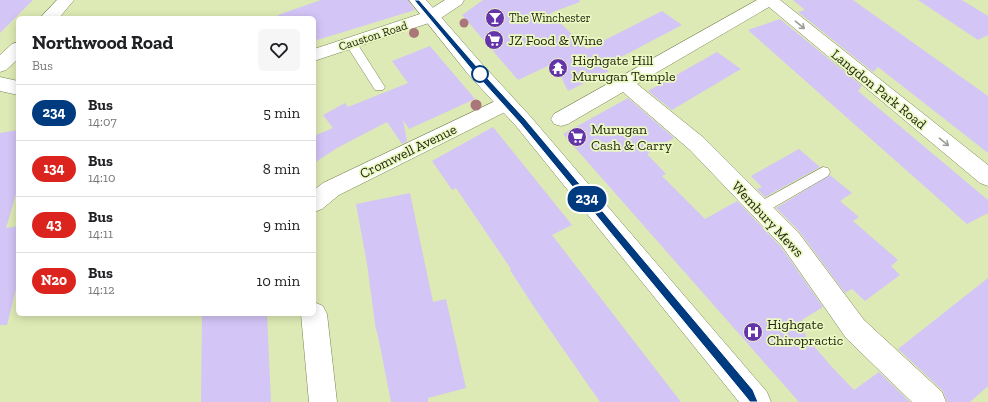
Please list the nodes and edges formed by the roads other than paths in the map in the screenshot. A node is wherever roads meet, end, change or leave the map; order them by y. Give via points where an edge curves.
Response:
1 (66, 0) edge
2 (417, 0) edge
3 (456, 0) edge
4 (770, 0) edge
5 (51, 16) edge
6 (432, 16) junction
7 (352, 43) junction
8 (16, 50) edge
9 (316, 54) edge
10 (0, 66) edge
11 (0, 84) edge
12 (624, 84) junction
13 (379, 87) dead end
14 (16, 88) edge
15 (506, 103) junction
16 (561, 119) dead end
17 (823, 172) dead end
18 (988, 177) edge
19 (316, 201) edge
20 (759, 209) junction
21 (314, 316) edge
22 (753, 399) edge
23 (323, 402) edge
24 (932, 402) edge

1 - 5 main road
2 - 6 main road
3 - 6 main road, Causton Road
4 - 12 main road
4 -> 18 main road, Langdon Park Road
6 - 7 main road, Causton Road
6 - 15 main road
7 - 9 main road, Causton Road
7 - 13 lane
8 - 10 main road
11 - 14 main road
12 - 16 main road
12 - 20 main road, Wembury Mews via 696,144
15 - 19 main road, Cromwell Avenue via 330,189
15 - 22 main road
17 - 20 lane
20 - 24 main road, Wembury Mews via 790,239 855,329
21 - 23 main road

